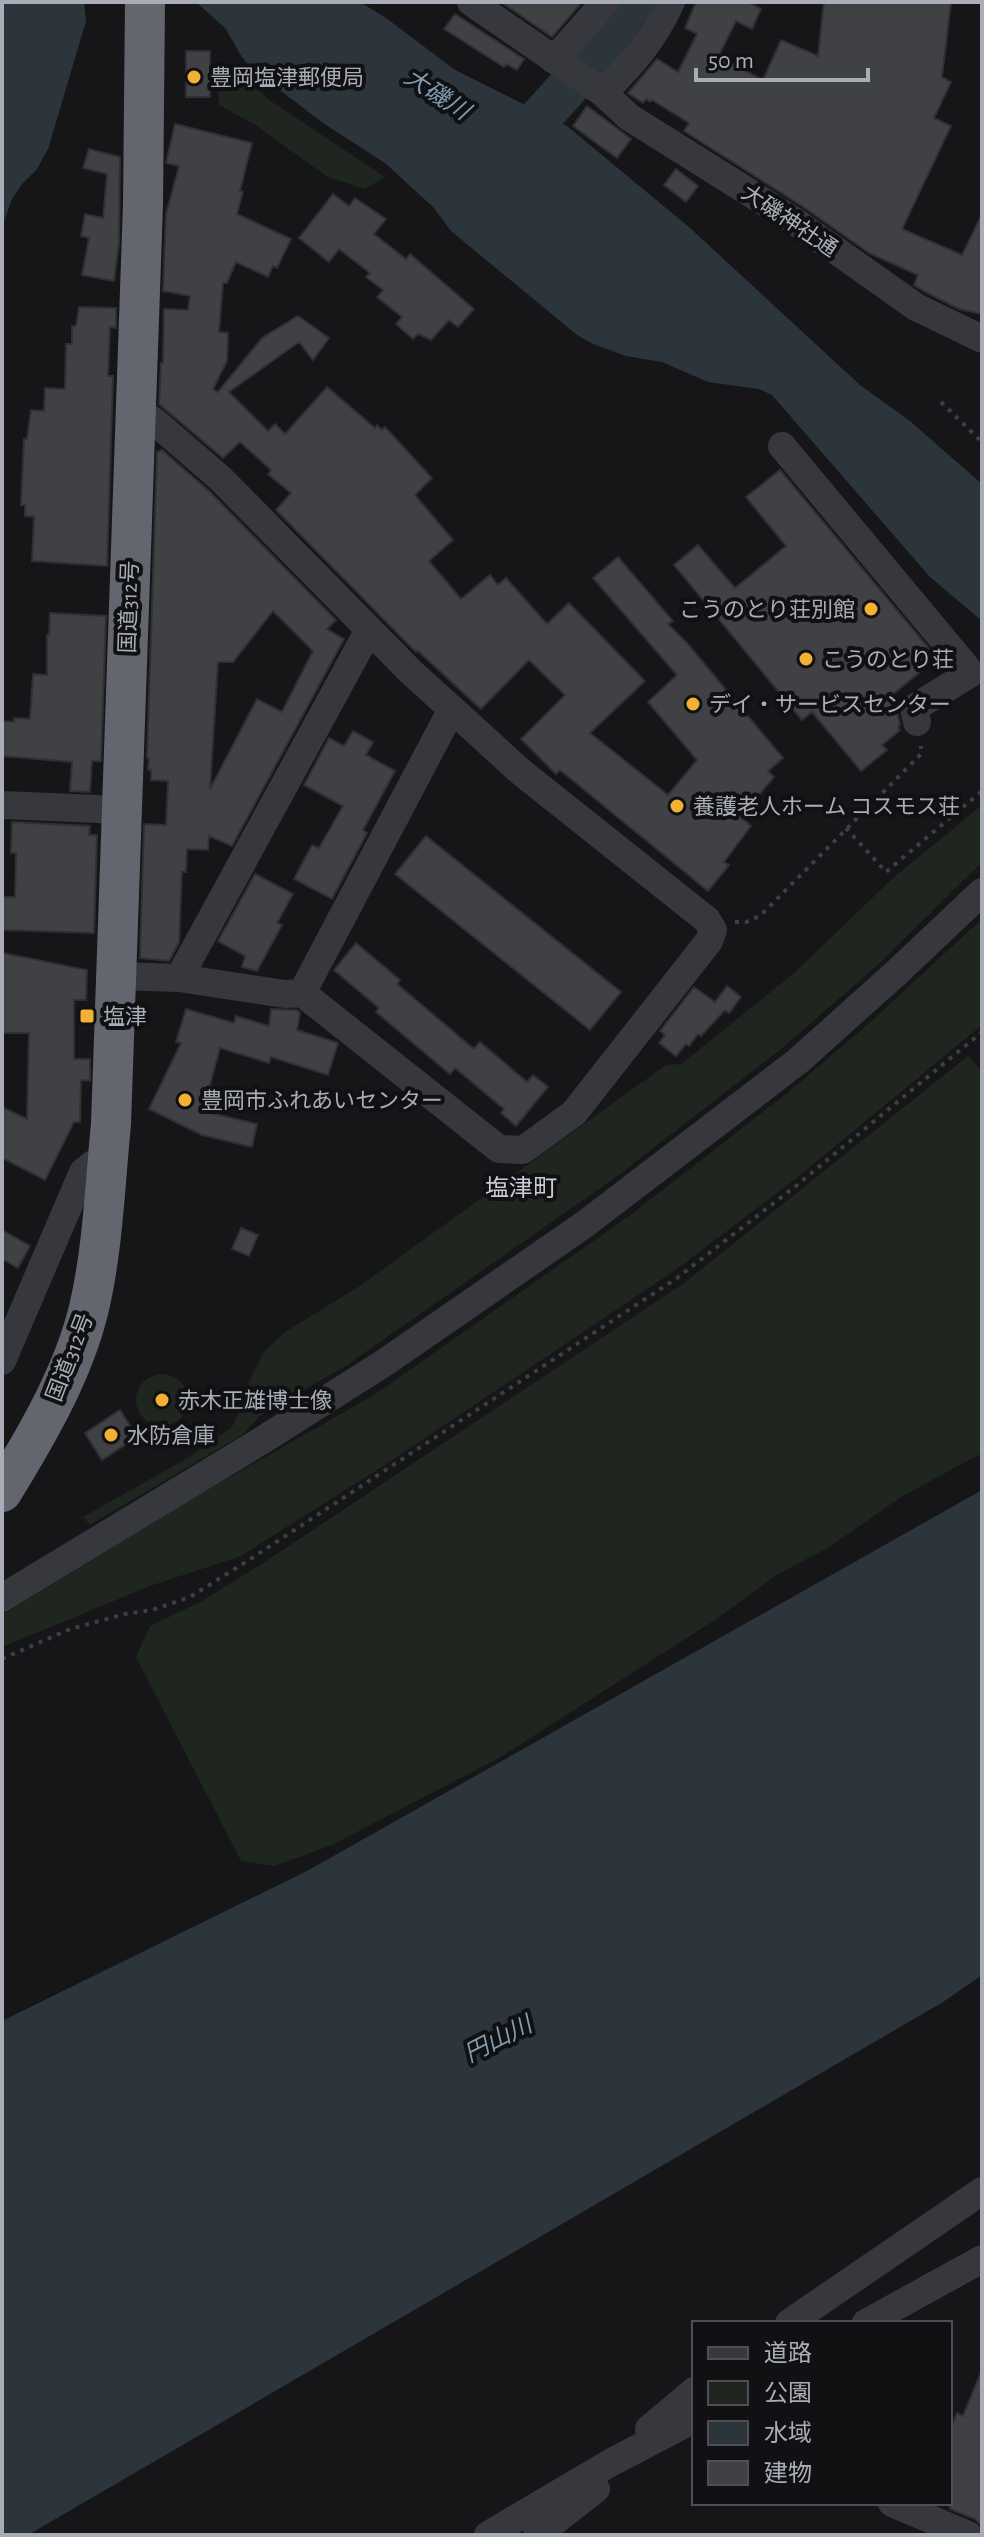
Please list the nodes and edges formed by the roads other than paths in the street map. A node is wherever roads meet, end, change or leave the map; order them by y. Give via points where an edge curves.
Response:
1 (145, 2) edge
2 (471, 2) edge
3 (605, 2) edge
4 (671, 2) edge
5 (504, 11) edge
6 (554, 60) junction
7 (599, 91) junction
8 (982, 339) edge
9 (135, 413) junction
10 (782, 446) dead end
11 (369, 630) junction
12 (452, 709) junction
13 (917, 722) road end
14 (2, 805) edge
15 (122, 810) junction
16 (982, 892) edge
17 (116, 976) junction
18 (179, 978) junction
19 (302, 993) junction
20 (107, 1164) junction
21 (103, 1212) junction
22 (2, 1361) edge
23 (2, 1452) edge
24 (2, 1492) edge
25 (2, 1598) edge
26 (982, 2191) edge
27 (982, 2259) edge
28 (792, 2321) edge
29 (870, 2321) edge
30 (692, 2393) edge
31 (692, 2420) edge
32 (610, 2463) junction
33 (897, 2505) edge
34 (488, 2535) edge
35 (537, 2535) edge
36 (968, 2535) edge

1 - 9 highway, 国道312号
2 - 5 street
3 - 6 street
4 - 7 street via 657,32 632,64
5 - 6 street
6 - 7 street, 大磯神社通
7 - 8 street, 大磯神社通 via 629,117 793,220 916,307
9 - 11 street via 154,421 221,479
9 - 15 highway, 国道312号
10 - 13 street via 971,673 914,708
11 - 12 street
11 - 18 street
12 - 19 street
12 - 19 street via 521,772 707,920 713,930 709,941 574,1113 523,1150 499,1149
14 - 15 street
15 - 17 highway, 国道312号
16 - 25 street via 798,1061 585,1224 384,1363
17 - 18 street
17 - 20 highway, 国道312号
18 - 19 street
20 - 21 highway, 国道312号
20 - 22 street via 93,1164 83,1172
21 - 23 highway, 国道312号 via 52,1359
21 - 24 highway, 国道312号 via 97,1266 79,1339 45,1417
26 - 28 street
27 - 29 street
30 - 32 street
31 - 32 street
32 - 34 street
32 - 35 street via 602,2484
33 - 36 street

